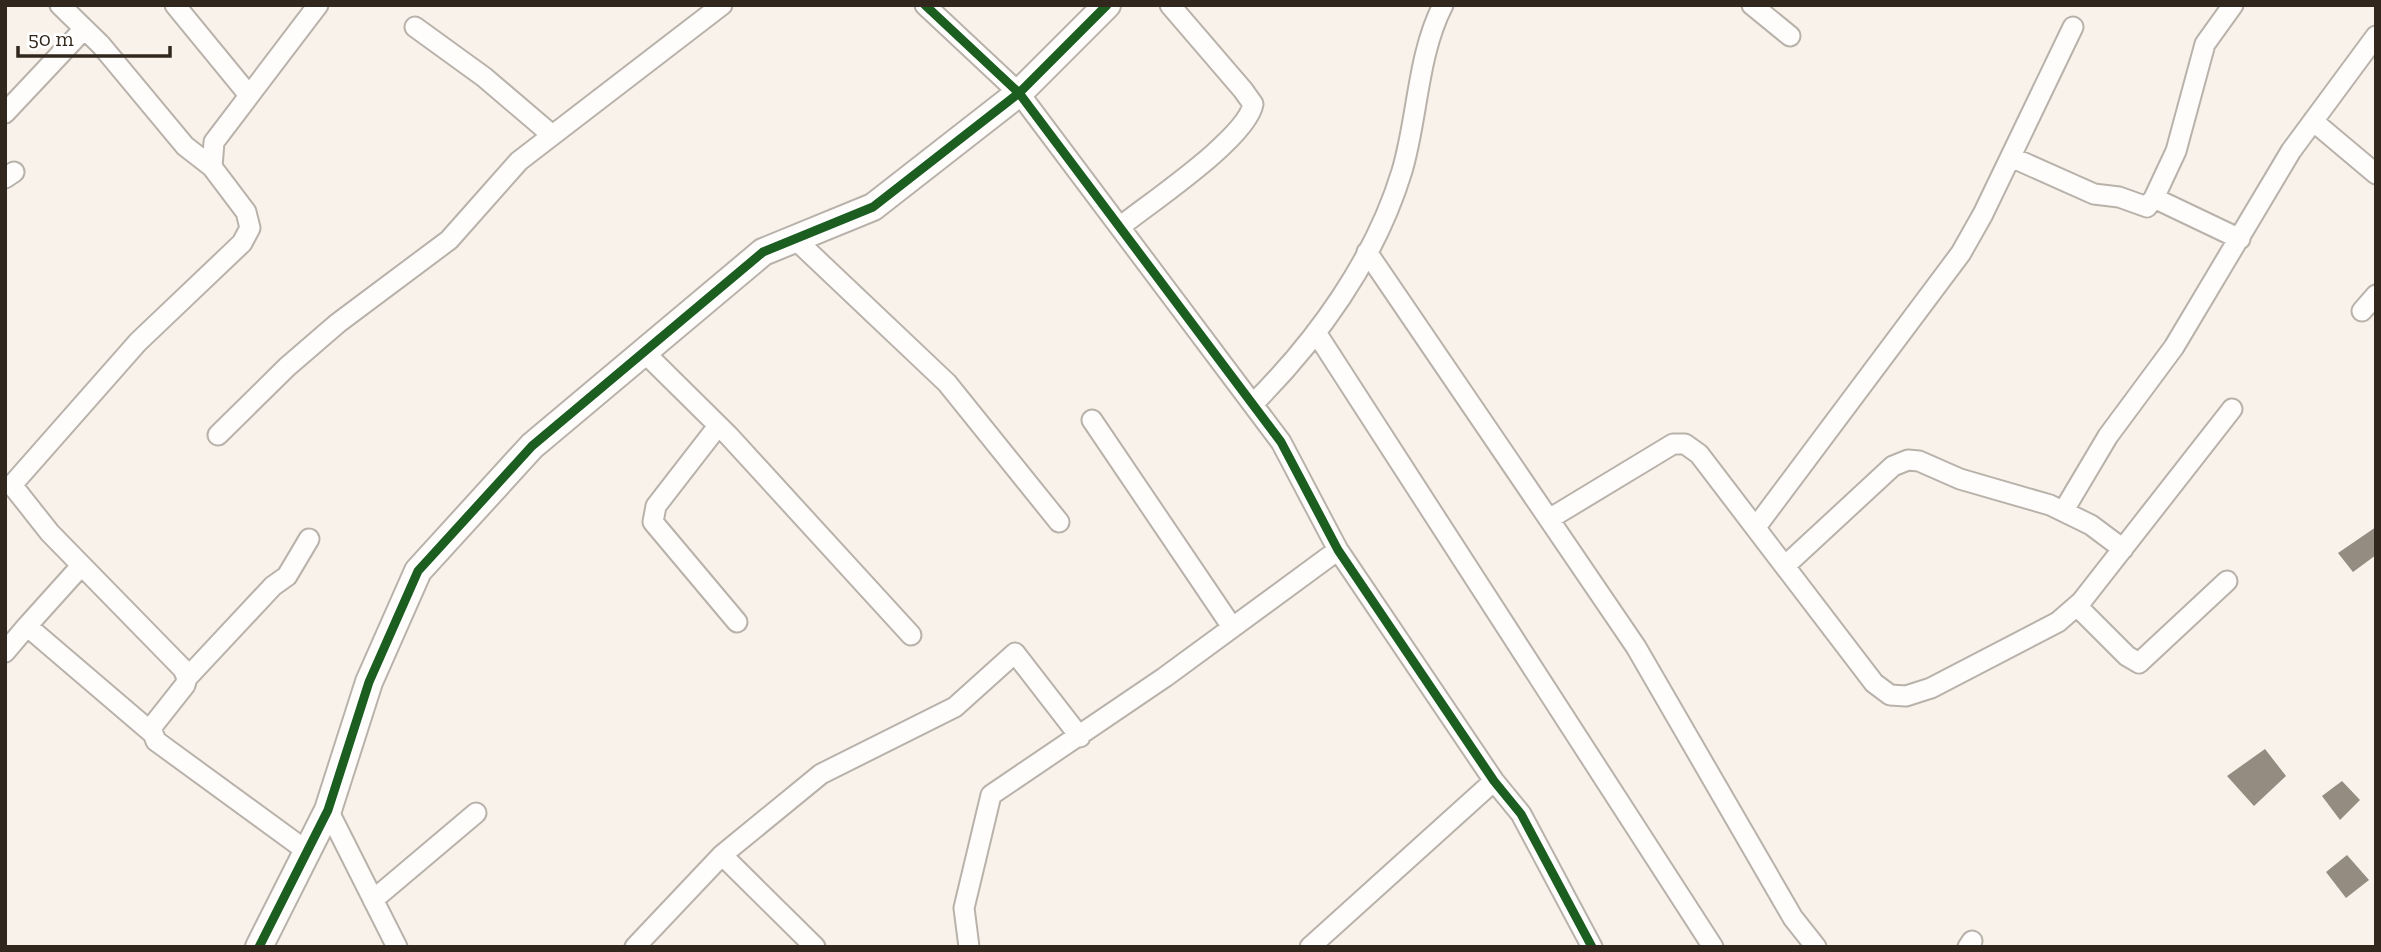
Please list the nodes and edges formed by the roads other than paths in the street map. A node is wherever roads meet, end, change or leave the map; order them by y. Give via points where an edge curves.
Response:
1 (60, 5) edge
2 (175, 5) edge
3 (318, 5) edge
4 (722, 5) edge
5 (925, 5) edge
6 (1170, 5) edge
7 (1443, 5) edge
8 (1752, 5) edge
9 (2233, 5) edge
10 (1096, 9) edge
11 (415, 27) dead end
12 (2073, 27) dead end
13 (84, 29) junction
14 (1790, 36) dead end
15 (2376, 36) edge
16 (1019, 93) junction
17 (248, 94) junction
18 (5, 113) edge
19 (2313, 121) junction
20 (552, 135) junction
21 (2011, 157) junction
22 (212, 167) junction
23 (2376, 174) edge
24 (2154, 198) junction
25 (1121, 226) junction
26 (795, 239) junction
27 (2240, 239) junction
28 (1367, 252) junction
29 (2376, 295) edge
30 (2362, 311) dead end
31 (1317, 334) junction
32 (644, 352) junction
33 (1253, 404) junction
34 (2232, 409) dead end
35 (1092, 420) dead end
36 (718, 426) junction
37 (218, 435) dead end
38 (8, 481) edge
39 (2064, 510) junction
40 (1549, 519) junction
41 (1059, 522) dead end
42 (1756, 527) junction
43 (309, 540) dead end
44 (2123, 549) junction
45 (1338, 550) junction
46 (1786, 565) junction
47 (82, 566) junction
48 (2227, 581) dead end
49 (2077, 606) junction
50 (737, 622) dead end
51 (27, 626) junction
52 (1232, 627) junction
53 (911, 635) dead end
54 (5, 652) edge
55 (187, 678) junction
56 (150, 732) junction
57 (1080, 737) junction
58 (1494, 781) junction
59 (328, 810) junction
60 (476, 813) dead end
61 (309, 852) junction
62 (722, 855) junction
63 (373, 900) junction
64 (259, 947) edge
65 (397, 947) edge
66 (635, 947) edge
67 (815, 947) edge
68 (969, 947) edge
69 (1310, 947) edge
70 (1592, 947) edge
71 (1713, 947) edge
72 (1816, 947) edge

1 - 13 street
2 - 17 street
3 - 17 street
4 - 20 street
5 - 16 street
6 - 25 street via 1243,90 1253,104 1251,116 1231,138
7 - 28 street via 1428,41 1402,170
8 - 14 street
9 - 24 street via 2205,44 2176,151
10 - 16 street
11 - 20 street
12 - 21 street
13 - 18 street
13 - 22 street via 185,146
15 - 19 street
16 - 25 street
16 - 26 street via 873,207
17 - 22 street via 214,142
19 - 23 street
19 - 27 street
20 - 37 street via 519,161 449,240 338,323
21 - 24 street via 2094,194 2147,207
21 - 42 street via 1961,253
22 - 38 street via 246,212 250,228 242,243 138,342
24 - 27 street
25 - 33 street
26 - 32 street via 763,252
26 - 41 street via 947,383
27 - 39 street
28 - 31 street
28 - 40 street
29 - 30 street
31 - 33 street
31 - 71 street
32 - 36 street
32 - 59 street via 532,446 418,571 369,682
33 - 45 street via 1281,442
34 - 44 street
35 - 52 street
36 - 50 street via 656,506 653,522
36 - 53 street
38 - 47 street
39 - 44 street
39 - 46 street via 1908,460 1894,466
40 - 42 street via 1673,444 1685,444 1699,454
40 - 72 street via 1636,646 1793,918
42 - 46 street
43 - 55 street via 286,576
44 - 49 street
45 - 52 street
45 - 58 street
46 - 49 street via 1874,683 1890,695 1906,696 1931,688 2037,635
47 - 51 street
47 - 55 street via 183,668
48 - 49 street via 2139,663
51 - 54 street
51 - 56 street
52 - 57 street
55 - 56 street
56 - 61 street via 156,741
57 - 62 street via 1015,653 955,707 821,774
57 - 68 street via 991,795 964,908
58 - 69 street
58 - 70 street via 1521,814
59 - 61 street
59 - 63 street
60 - 63 street
61 - 64 street
62 - 66 street
62 - 67 street
63 - 65 street

